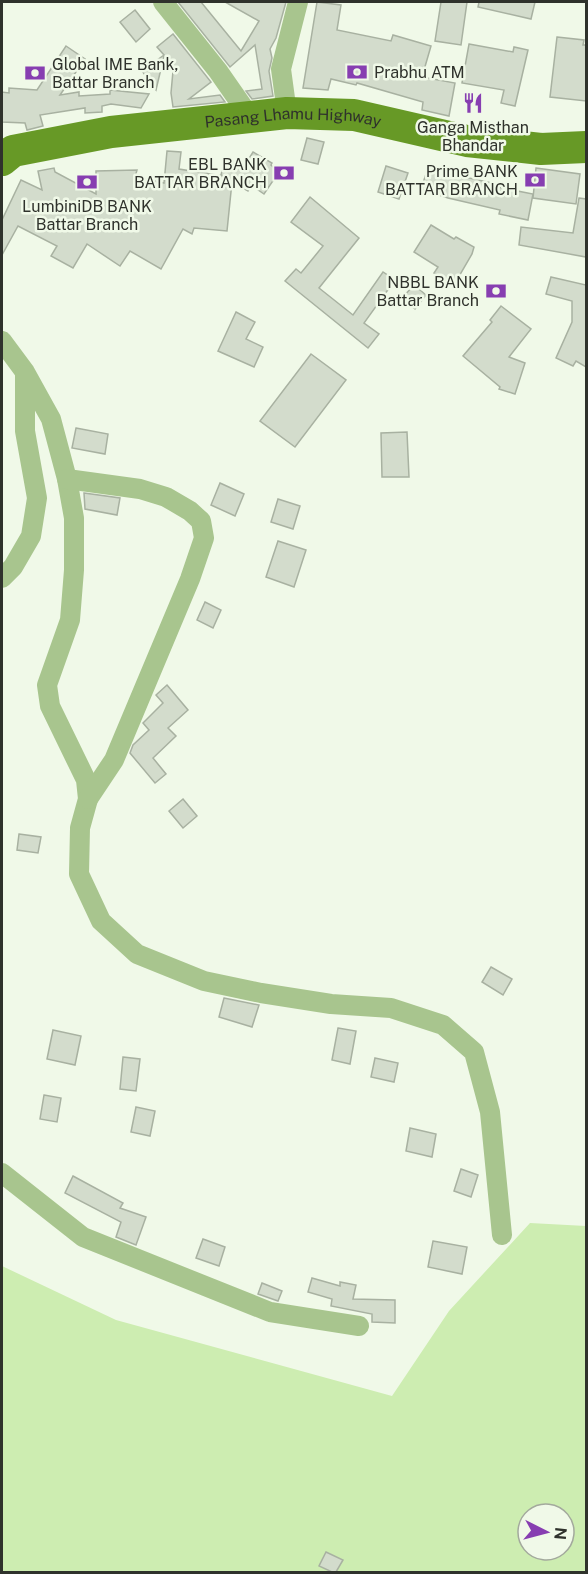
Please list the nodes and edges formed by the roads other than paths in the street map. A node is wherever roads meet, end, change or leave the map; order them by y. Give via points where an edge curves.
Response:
1 (163, 2) edge
2 (298, 2) edge
3 (287, 114) junction
4 (250, 117) junction
5 (586, 147) edge
6 (2, 160) edge
7 (2, 341) edge
8 (25, 372) junction
9 (67, 479) junction
10 (2, 578) edge
11 (88, 799) junction
12 (2, 1173) edge
13 (502, 1235) dead end
14 (359, 1326) dead end

1 - 4 street
2 - 3 street via 281,69
3 - 4 main road, Pasang Lhamu Highway
3 - 5 main road, Pasang Lhamu Highway via 354,115 467,141 541,149
4 - 6 main road, Pasang Lhamu Highway via 111,132 13,151
7 - 8 street
8 - 9 street via 51,419
8 - 10 street via 25,431 37,498 31,536
9 - 11 street via 74,518 74,580 70,620 47,685 50,706 86,780
9 - 11 street via 140,489 166,497 201,521 204,538 114,760
11 - 13 street via 80,828 79,874 101,921 138,954 204,981 249,991 331,1004 392,1008 443,1025 474,1052 490,1112
12 - 14 street via 82,1237 270,1312

